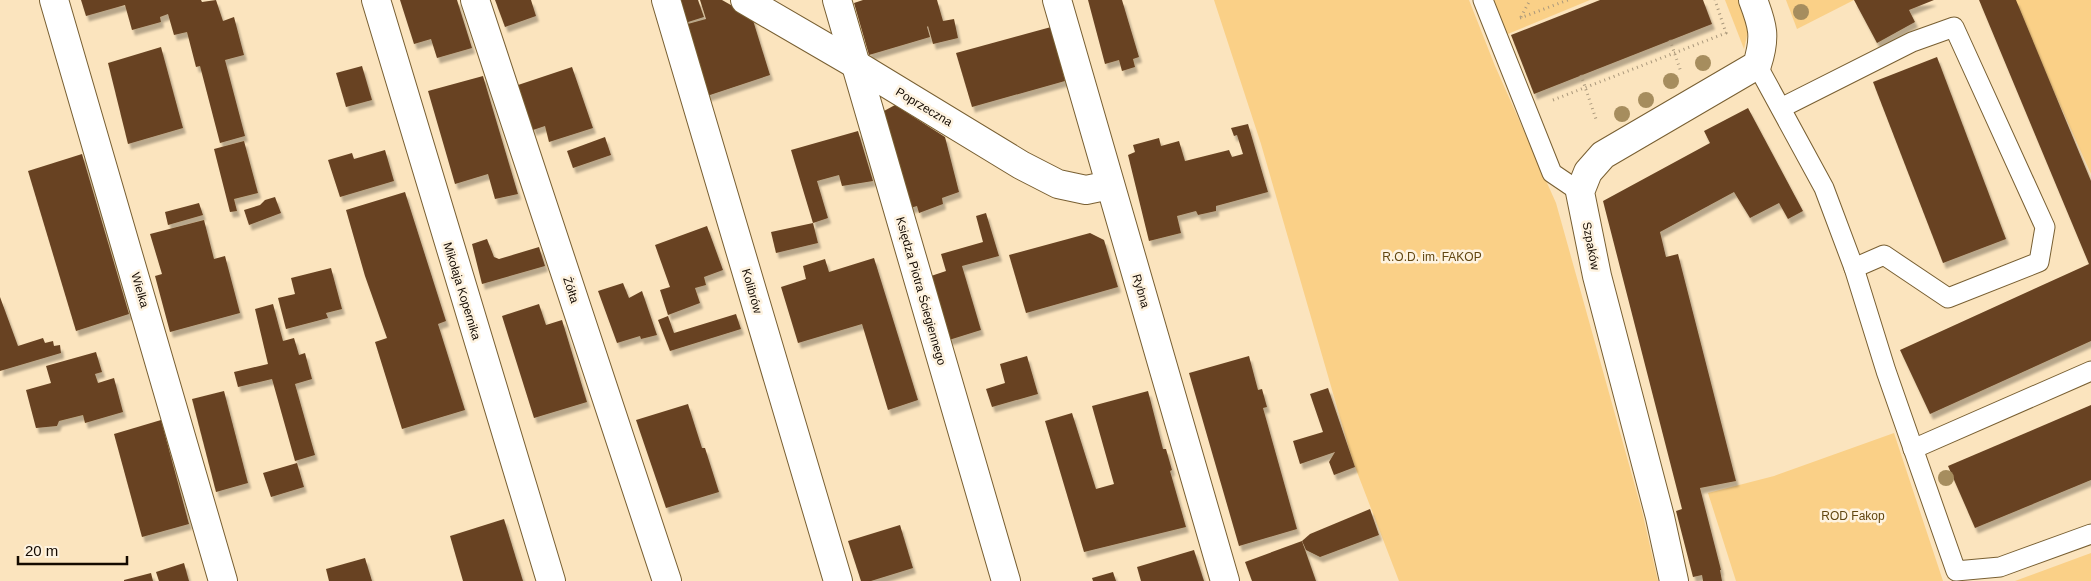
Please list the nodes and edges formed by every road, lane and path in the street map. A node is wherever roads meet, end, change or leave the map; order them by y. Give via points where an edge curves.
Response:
1 (54, 0) edge
2 (376, 0) edge
3 (475, 0) edge
4 (666, 0) edge
5 (745, 0) edge
6 (837, 0) edge
7 (1057, 0) edge
8 (1483, 0) edge
9 (1530, 0) edge
10 (1568, 0) edge
11 (1715, 0) edge
12 (1753, 0) edge
13 (1521, 18) junction
14 (1494, 28) junction
15 (1670, 40) dead end
16 (1674, 53) junction
17 (855, 64) junction
18 (1757, 65) junction
19 (1581, 75) dead end
20 (1586, 87) junction
21 (1781, 108) junction
22 (1527, 110) junction
23 (1110, 185) junction
24 (1580, 192) junction
25 (1854, 268) junction
26 (2091, 371) edge
27 (1913, 449) junction
28 (2091, 534) edge
29 (223, 581) edge
30 (551, 581) edge
31 (667, 581) edge
32 (838, 581) edge
33 (1006, 581) edge
34 (1225, 581) edge
35 (1674, 581) edge

1 - 29 street, Wielka
2 - 30 street, Mikołaja Kopernika
3 - 31 street, Żółta
4 - 32 street, Kolibrów
5 - 17 street, Poprzeczna
6 - 17 street, Księdza Piotra Ściegiennego
7 - 23 street, Rybna
8 - 14 lane
9 - 13 path
10 - 13 path
11 - 16 path via 1726,32
12 - 18 street via 1763,28 1763,47
13 - 14 path
14 - 22 lane
15 - 16 path
16 - 20 path
17 - 23 street, Poprzeczna via 1012,160 1058,184 1086,190
17 - 33 street, Księdza Piotra Ściegiennego
18 - 21 lane
18 - 24 street via 1603,155 1588,172
19 - 20 path
20 - 22 path
21 - 25 lane via 1824,188
21 - 25 lane via 1912,42 1954,27 2045,227 2039,262 1948,298 1884,255
22 - 24 lane via 1552,173
23 - 34 street, Rybna
24 - 35 street, Szpaków via 1597,276
25 - 27 lane
26 - 27 lane
27 - 28 lane via 1956,570 2000,567

